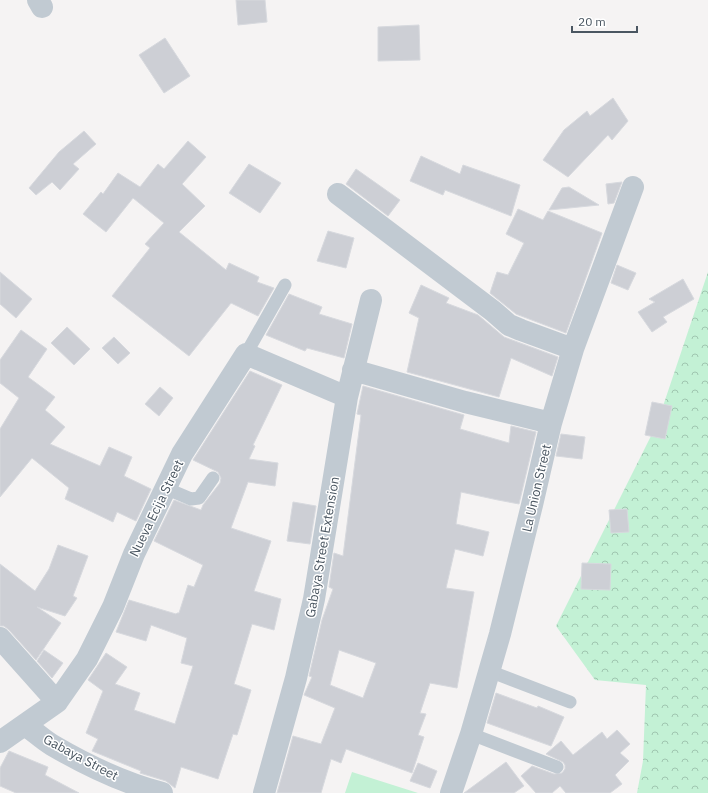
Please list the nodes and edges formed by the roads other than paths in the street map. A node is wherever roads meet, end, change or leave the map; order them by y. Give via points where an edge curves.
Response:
1 (633, 187) dead end
2 (338, 194) dead end
3 (285, 285) dead end
4 (371, 300) dead end
5 (573, 349) junction
6 (246, 354) junction
7 (353, 370) junction
8 (347, 397) junction
9 (551, 423) junction
10 (213, 478) dead end
11 (165, 488) junction
12 (0, 638) edge
13 (489, 671) junction
14 (57, 702) junction
15 (570, 702) dead end
16 (25, 725) junction
17 (471, 734) junction
18 (0, 742) edge
19 (557, 767) dead end
20 (162, 793) edge
21 (264, 793) edge
22 (452, 793) edge

1 - 5 street, La Union Street
2 - 5 street via 509,325
3 - 6 lane
4 - 7 street, Gabaya Street Extension
5 - 9 street, La Union Street
6 - 8 street
6 - 11 street, Nueva Ecija Street via 182,454
7 - 8 street, Gabaya Street Extension
7 - 9 street
8 - 21 street, Gabaya Street Extension via 314,599 296,678
9 - 13 street, La Union Street via 510,596
10 - 11 lane via 199,498 190,499
11 - 14 street, Nueva Ecija Street via 113,607 87,659
12 - 14 street
13 - 15 lane
13 - 17 street, La Union Street
14 - 16 street, Nueva Ecija Street
16 - 18 street, Nueva Ecija Street
16 - 20 street, Gabaya Street via 51,744 90,765 139,787
17 - 19 lane
17 - 22 street, La Union Street

